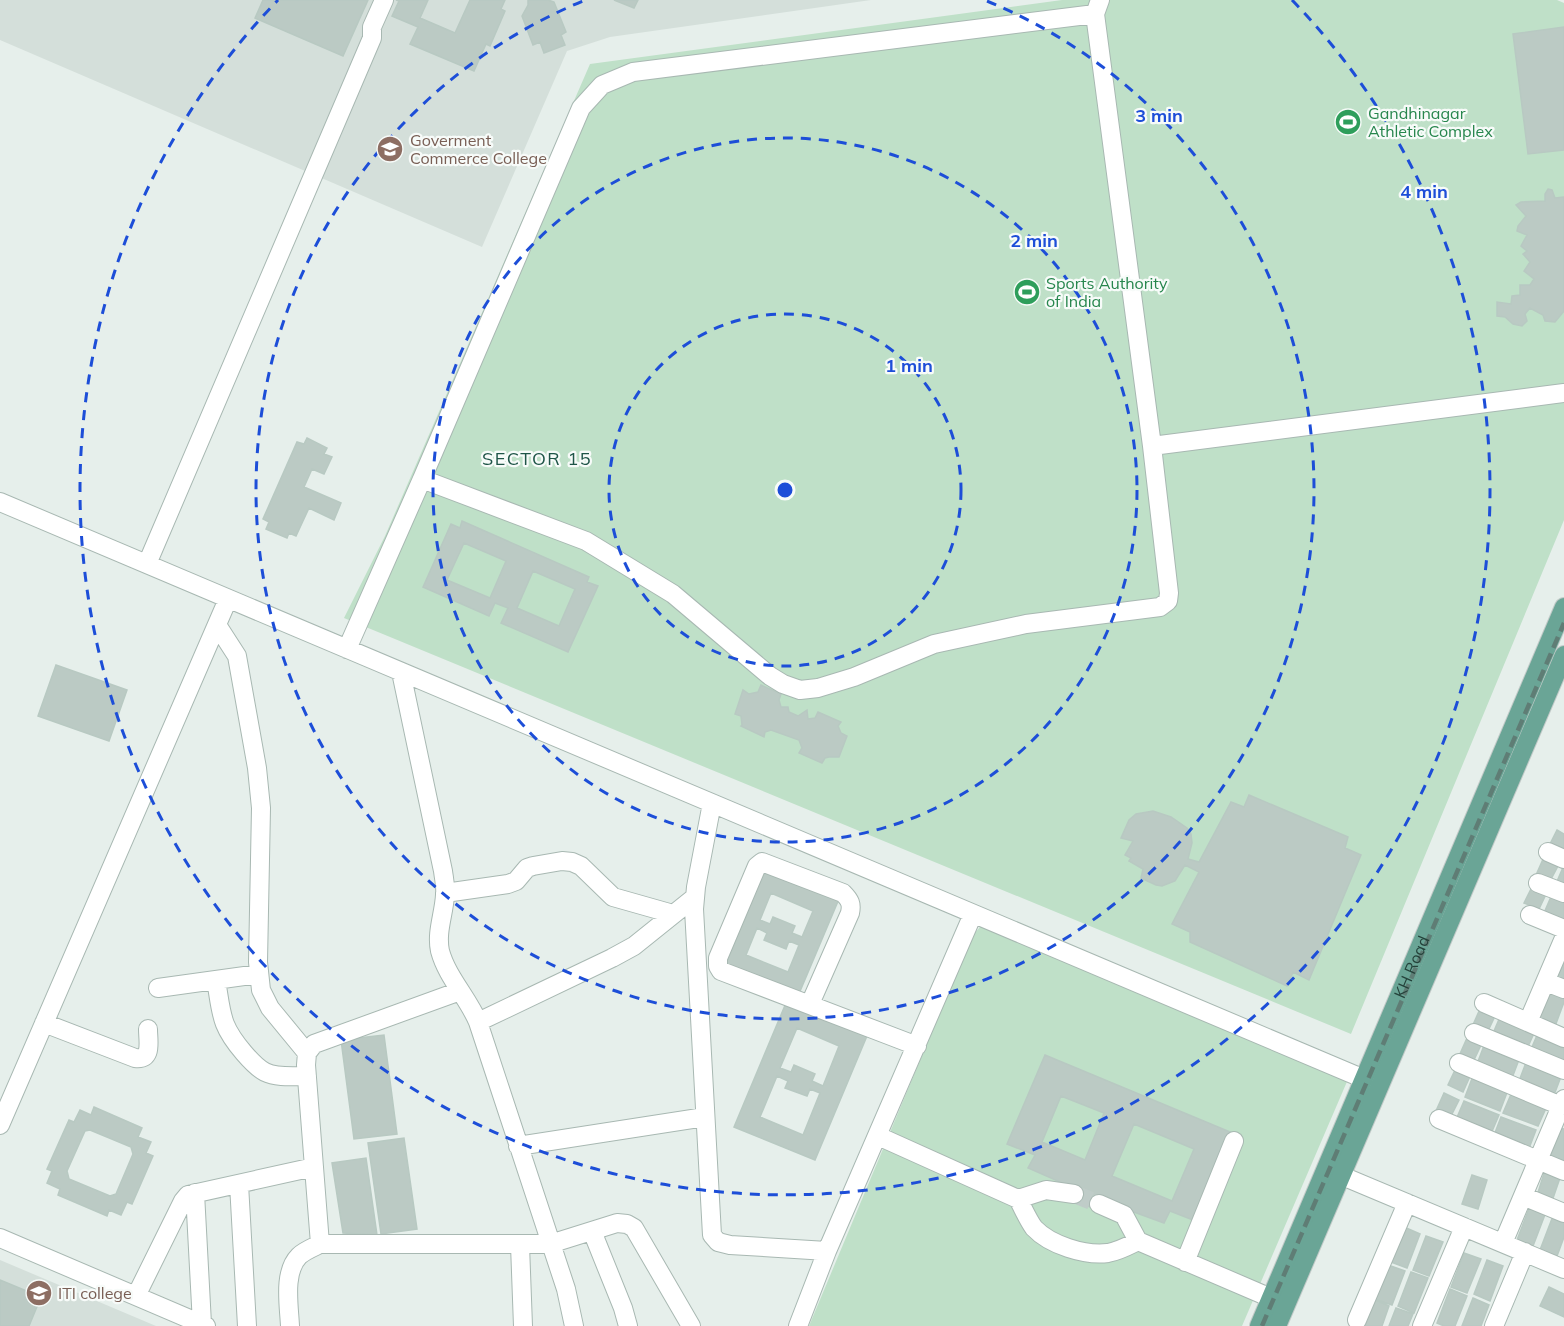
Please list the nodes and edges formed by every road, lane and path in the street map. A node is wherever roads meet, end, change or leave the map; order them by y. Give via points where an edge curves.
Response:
1 (384, 0) edge
2 (1098, 7) edge
3 (1564, 393) edge
4 (1152, 446) junction
5 (422, 479) junction
6 (0, 502) edge
7 (147, 564) junction
8 (228, 599) junction
9 (1564, 607) edge
10 (216, 625) junction
11 (347, 649) junction
12 (1564, 655) edge
13 (401, 672) junction
14 (712, 803) junction
15 (1538, 883) dead end
16 (446, 893) junction
17 (1564, 893) edge
18 (695, 897) junction
19 (673, 914) junction
20 (973, 914) junction
21 (1530, 915) dead end
22 (1564, 929) edge
23 (1564, 939) edge
24 (259, 974) junction
25 (216, 980) junction
26 (1546, 982) junction
27 (158, 988) dead end
28 (1564, 989) edge
29 (460, 991) junction
30 (810, 1004) junction
31 (1484, 1004) dead end
32 (478, 1022) junction
33 (1528, 1022) junction
34 (44, 1023) junction
35 (148, 1029) dead end
36 (1474, 1034) dead end
37 (1564, 1038) edge
38 (916, 1046) junction
39 (307, 1053) junction
40 (1459, 1063) dead end
41 (1564, 1070) edge
42 (307, 1076) junction
43 (1373, 1082) junction
44 (1561, 1113) edge
45 (705, 1117) junction
46 (1440, 1119) dead end
47 (0, 1125) edge
48 (878, 1136) junction
49 (1234, 1141) dead end
50 (519, 1146) junction
51 (1538, 1160) junction
52 (314, 1167) junction
53 (1334, 1172) junction
54 (1564, 1172) edge
55 (238, 1184) junction
56 (195, 1193) junction
57 (1074, 1194) tunnel mouth
58 (1523, 1196) junction
59 (1018, 1199) junction
60 (1407, 1203) junction
61 (1099, 1204) tunnel mouth
62 (1564, 1213) edge
63 (1464, 1227) junction
64 (592, 1231) junction
65 (0, 1238) edge
66 (1138, 1241) junction
67 (1503, 1243) junction
68 (320, 1244) junction
69 (550, 1244) junction
70 (520, 1245) junction
71 (828, 1251) junction
72 (1525, 1252) junction
73 (1185, 1262) junction
74 (1564, 1268) edge
75 (1281, 1290) junction
76 (136, 1296) junction
77 (1357, 1320) dead end
78 (204, 1325) edge
79 (247, 1326) edge
80 (290, 1326) edge
81 (523, 1326) edge
82 (574, 1326) edge
83 (628, 1326) edge
84 (691, 1326) edge
85 (798, 1326) edge
86 (1259, 1326) edge
87 (1277, 1326) edge
88 (1422, 1326) edge
89 (1494, 1326) edge

1 - 7 street via 372,27 372,38
2 - 4 street
2 - 5 street via 633,72 602,85 581,108
3 - 4 street
4 - 5 street via 1169,593 1168,601 1160,607 1026,624 934,644 854,677 800,690 770,676 674,594 586,541
5 - 11 street
6 - 7 street
7 - 8 street
8 - 10 street
8 - 11 street
9 - 43 main road, KH Road
10 - 24 street via 237,656 259,778
10 - 34 street
11 - 13 street
12 - 43 main road, KH Road
13 - 14 street
13 - 16 street
14 - 18 street
14 - 20 street
15 - 17 street
16 - 19 street via 508,884 527,868 562,861 581,866 613,897
16 - 29 street via 440,950
18 - 19 street
18 - 45 street
19 - 32 street via 612,958
20 - 38 street
20 - 43 street
21 - 22 street
23 - 26 street
24 - 25 street
24 - 39 street via 261,990 270,1008
25 - 27 street
25 - 42 street via 224,1026 254,1063 265,1072 280,1076
26 - 28 street
26 - 33 street
29 - 32 street
29 - 39 street via 314,1044
30 - 30 street via 721,971 718,966 748,886 762,862 850,899 850,913
30 - 38 street
31 - 33 street
32 - 50 street
33 - 37 street
34 - 35 street via 141,1059 149,1050
34 - 47 street
36 - 41 street
38 - 48 street
39 - 42 street
40 - 44 street
42 - 52 street
43 - 53 main road, KH Road
44 - 51 street
45 - 50 street
45 - 71 street via 712,1234 718,1242
46 - 51 street
48 - 59 street
48 - 71 street
49 - 73 street
50 - 69 street
51 - 54 street
51 - 58 street
52 - 55 street
52 - 68 street
53 - 60 street
53 - 75 main road, KH Road
55 - 56 street
55 - 79 street
56 - 76 street via 183,1201
56 - 78 street
57 - 59 street via 1047,1190
58 - 62 street
58 - 67 street
59 - 66 street via 1033,1227 1056,1243 1106,1254
60 - 63 street
60 - 77 street
61 - 66 street via 1124,1215
63 - 67 street
63 - 88 street
64 - 69 street
64 - 83 street
64 - 84 street via 617,1223 634,1228
65 - 76 street
66 - 73 street
67 - 72 street
68 - 70 street
68 - 80 street via 300,1255 293,1266 289,1280
69 - 70 street
69 - 82 street
70 - 81 street
71 - 85 street
72 - 74 street
72 - 89 street
73 - 75 street
75 - 86 main road, KH Road
75 - 87 main road, KH Road
76 - 78 street

